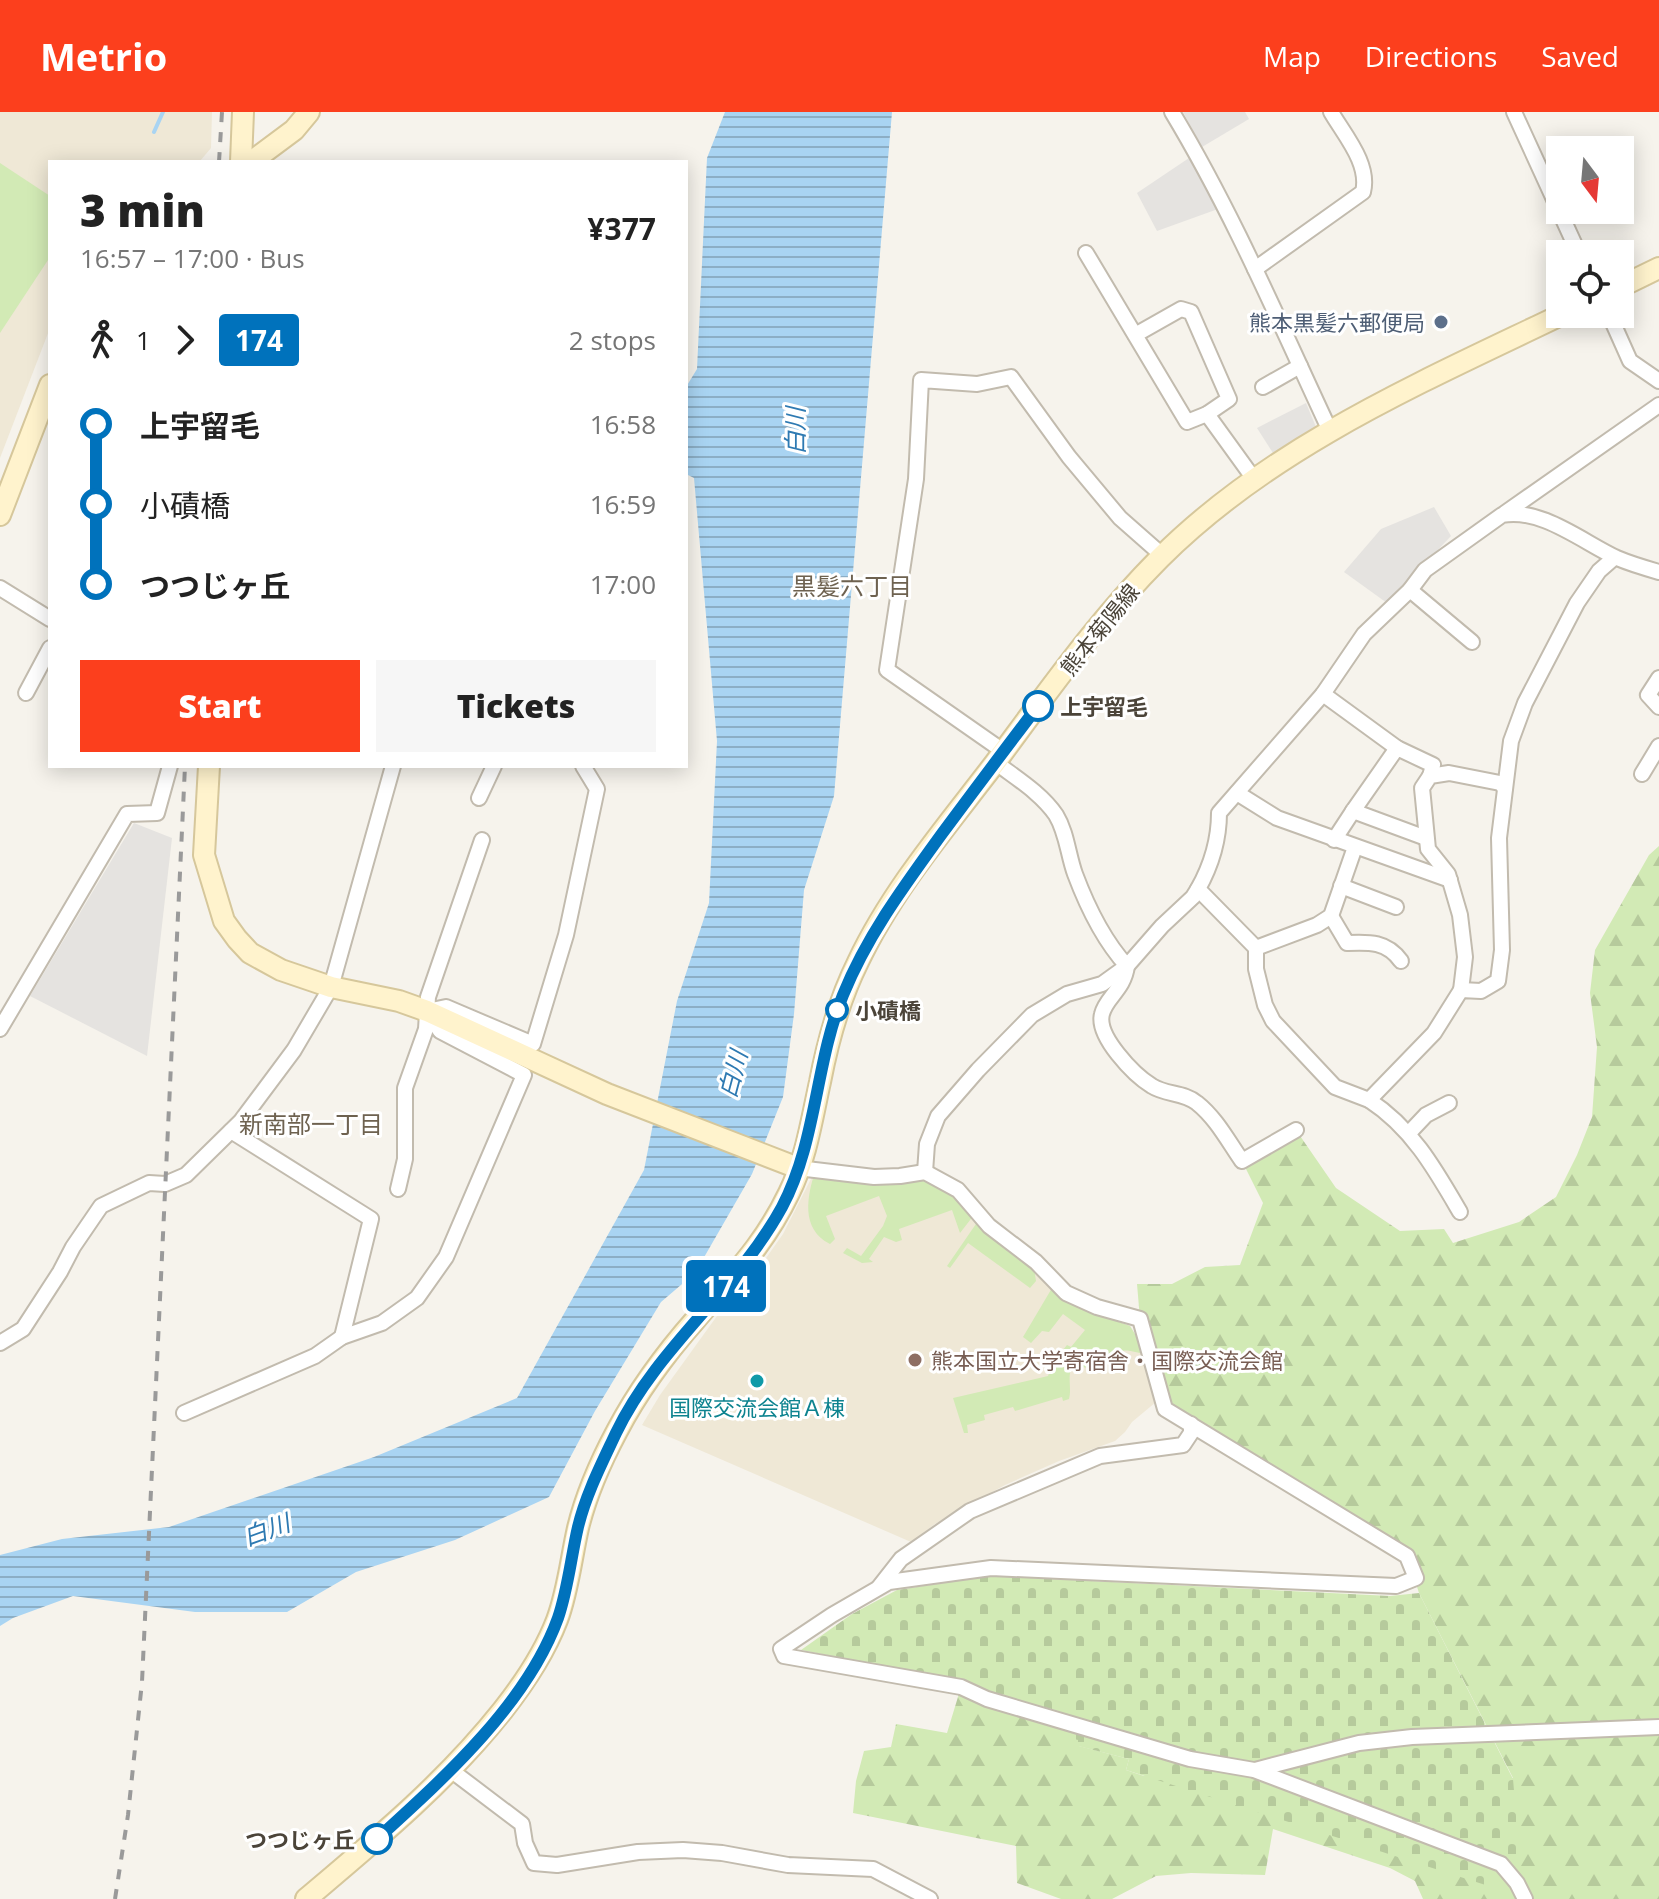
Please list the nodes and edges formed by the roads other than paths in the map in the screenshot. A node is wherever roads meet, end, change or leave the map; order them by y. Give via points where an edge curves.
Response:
1 (243, 112) edge
2 (309, 112) edge
3 (1172, 112) edge
4 (1331, 112) edge
5 (1514, 112) edge
6 (241, 160) edge
7 (254, 160) edge
8 (1573, 240) edge
9 (1086, 253) dead end
10 (1659, 268) edge
11 (1255, 269) junction
12 (1634, 280) edge
13 (1546, 323) edge
14 (1615, 328) edge
15 (1135, 335) junction
16 (1300, 366) junction
17 (1659, 381) edge
18 (1263, 387) dead end
19 (48, 390) edge
20 (1659, 405) edge
21 (1207, 414) junction
22 (1330, 431) junction
23 (1254, 479) junction
24 (0, 515) edge
25 (1502, 515) junction
26 (1162, 555) junction
27 (1615, 557) junction
28 (1659, 572) edge
29 (0, 588) edge
30 (1410, 590) junction
31 (48, 618) edge
32 (1472, 642) dead end
33 (48, 652) edge
34 (1659, 678) edge
35 (26, 693) dead end
36 (1323, 694) junction
37 (1659, 707) edge
38 (1659, 746) edge
39 (1397, 748) junction
40 (999, 757) junction
41 (169, 768) edge
42 (209, 768) edge
43 (392, 768) edge
44 (493, 768) edge
45 (584, 768) edge
46 (1642, 774) dead end
47 (1430, 776) junction
48 (1505, 788) junction
49 (1237, 793) junction
50 (479, 798) dead end
51 (1353, 811) junction
52 (1426, 838) junction
53 (482, 840) dead end
54 (1334, 840) junction
55 (1355, 847) junction
56 (1451, 880) junction
57 (1341, 886) junction
58 (1198, 889) junction
59 (1396, 907) dead end
60 (1331, 916) junction
61 (1256, 948) junction
62 (1401, 961) dead end
63 (1127, 966) junction
64 (331, 987) junction
65 (1461, 990) junction
66 (427, 1011) junction
67 (0, 1029) edge
68 (1369, 1100) junction
69 (1449, 1103) dead end
70 (1296, 1130) dead end
71 (231, 1131) junction
72 (1409, 1133) junction
73 (798, 1168) junction
74 (925, 1172) junction
75 (398, 1189) dead end
76 (1460, 1212) dead end
77 (342, 1337) junction
78 (0, 1343) edge
79 (184, 1413) dead end
80 (1191, 1424) junction
81 (879, 1588) junction
82 (1659, 1727) edge
83 (1254, 1770) junction
84 (452, 1771) junction
85 (306, 1899) edge
86 (930, 1899) edge
87 (1525, 1899) edge

1 - 6 main road
2 - 7 main road
3 - 11 street
4 - 11 street via 1361,163 1363,192
5 - 8 street
9 - 15 street
10 - 12 main road
11 - 16 street
13 - 22 main road, 熊本菊陽線
14 - 17 street via 1630,361
15 - 21 street via 1187,422
15 - 21 street via 1181,309 1191,312 1229,399
16 - 18 street
16 - 22 street
19 - 24 main road
20 - 25 street
21 - 23 street
22 - 23 main road, 熊本菊陽線
23 - 26 main road, 熊本菊陽線
25 - 27 street via 1540,520
25 - 30 street via 1425,570
26 - 40 main road, 熊本菊陽線
26 - 40 street via 1120,518 1011,377 977,384 921,380 916,479 887,670
27 - 28 street
27 - 48 street via 1577,603 1525,703 1511,741
29 - 31 street
30 - 32 street
30 - 36 street via 1364,634
33 - 35 street
34 - 37 street via 1648,695
36 - 39 street
36 - 49 street
38 - 46 street
39 - 47 street via 1433,765
39 - 51 street
40 - 63 street via 1062,826 1091,910
40 - 73 main road, 熊本菊陽線 via 886,912 860,957 837,1010
41 - 67 street via 157,813 127,814
42 - 64 main road via 204,855 224,921 250,953
43 - 64 street
44 - 50 street
45 - 66 street via 597,789 566,935 533,1044 446,1007
47 - 48 street via 1457,774
47 - 52 street via 1422,788
48 - 65 street via 1499,838 1498,981 1481,991
49 - 54 street via 1277,818
49 - 58 street via 1219,813 1213,857
51 - 52 street
51 - 54 street
52 - 56 street
53 - 66 street
54 - 55 street
55 - 56 street
55 - 57 street
56 - 65 street via 1465,957
57 - 59 street
57 - 60 street
58 - 61 street
58 - 63 street
60 - 61 street
60 - 62 street via 1347,943 1378,944
61 - 68 street via 1256,969 1273,1021 1335,1087
63 - 70 street via 1125,980 1102,1012 1101,1026 1127,1064 1153,1087 1198,1103 1242,1161
63 - 74 street via 1102,984 1067,994 1020,1026 938,1116 927,1144
64 - 66 main road
64 - 71 street via 294,1050
65 - 68 street via 1440,1026
66 - 73 main road via 607,1094
66 - 75 street via 405,1088 405,1159
66 - 77 street via 440,1031 524,1075 446,1257 417,1298 382,1323
68 - 72 street
69 - 72 street via 1426,1115
71 - 77 street via 371,1219
71 - 78 street via 186,1175 165,1184 149,1183 101,1206 23,1329
72 - 76 street
73 - 74 street via 874,1177
73 - 84 main road, 熊本菊陽線 via 767,1235 661,1361 618,1429 588,1494 558,1617 540,1659
74 - 80 street via 958,1190 989,1226 1066,1293 1140,1319 1165,1409
77 - 79 street via 315,1356
80 - 81 street via 1183,1445 1100,1456 970,1511 901,1559
80 - 81 street via 1407,1556 1416,1578 1396,1586 991,1568 889,1582
81 - 83 street via 781,1649 784,1656 961,1687 1190,1759
82 - 83 street via 1412,1737 1359,1743
83 - 87 street via 1501,1864
84 - 85 main road, 熊本菊陽線
84 - 86 street via 522,1824 534,1863 557,1865 638,1852 722,1853 788,1865 873,1869

